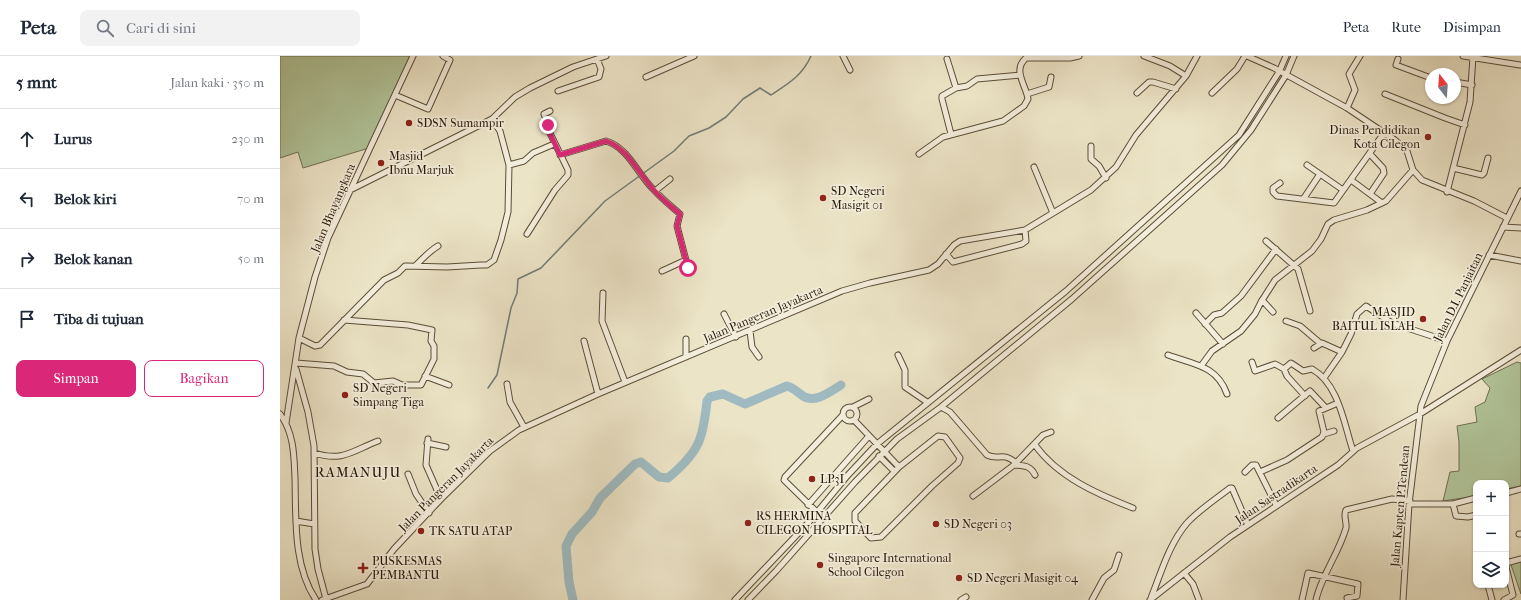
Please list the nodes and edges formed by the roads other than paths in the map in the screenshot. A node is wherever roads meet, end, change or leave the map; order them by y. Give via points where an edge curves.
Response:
1 (412, 56) edge
2 (442, 56) edge
3 (606, 56) edge
4 (694, 56) edge
5 (844, 56) edge
6 (1079, 56) edge
7 (1144, 56) edge
8 (1197, 56) edge
9 (1246, 56) edge
10 (1286, 56) edge
11 (1294, 56) edge
12 (1360, 56) edge
13 (1463, 56) edge
14 (1070, 57) edge
15 (1150, 57) edge
16 (451, 58) edge
17 (1473, 58) edge
18 (597, 59) junction
19 (947, 59) dead end
20 (1398, 59) dead end
21 (1520, 65) dead end
22 (850, 70) dead end
23 (1279, 72) junction
24 (1020, 75) junction
25 (1286, 75) junction
26 (1186, 76) junction
27 (1425, 76) edge
28 (646, 77) dead end
29 (1051, 77) dead end
30 (1461, 83) edge
31 (1472, 85) junction
32 (956, 88) junction
33 (1176, 89) junction
34 (558, 91) dead end
35 (1137, 93) dead end
36 (1212, 93) dead end
37 (1027, 94) junction
38 (1385, 94) dead end
39 (395, 95) junction
40 (1347, 108) junction
41 (550, 111) dead end
42 (492, 119) junction
43 (1465, 125) junction
44 (1384, 133) junction
45 (951, 134) junction
46 (554, 144) junction
47 (1092, 146) dead end
48 (918, 154) dead end
49 (1370, 154) junction
50 (560, 155) junction
51 (1488, 158) dead end
52 (509, 165) junction
53 (1307, 165) dead end
54 (1034, 167) dead end
55 (1453, 168) junction
56 (1413, 170) junction
57 (1320, 174) junction
58 (1106, 178) junction
59 (670, 179) dead end
60 (1351, 180) junction
61 (1280, 183) dead end
62 (350, 190) junction
63 (1343, 190) junction
64 (654, 191) junction
65 (1447, 192) junction
66 (1521, 192) edge
67 (1370, 194) junction
68 (1304, 198) junction
69 (1382, 203) junction
70 (1053, 214) junction
71 (1507, 218) junction
72 (1503, 227) junction
73 (1521, 228) edge
74 (1025, 230) junction
75 (527, 234) dead end
76 (1266, 241) dead end
77 (438, 246) dead end
78 (1276, 249) junction
79 (946, 254) junction
80 (1489, 255) junction
81 (686, 260) junction
82 (1521, 262) edge
83 (1295, 264) junction
84 (415, 266) junction
85 (688, 268) dead end
86 (662, 271) dead end
87 (1068, 289) junction
88 (603, 293) dead end
89 (1074, 297) junction
90 (1262, 300) junction
91 (1310, 311) dead end
92 (1274, 312) dead end
93 (1196, 313) dead end
94 (724, 314) dead end
95 (344, 320) junction
96 (1286, 321) dead end
97 (1205, 324) junction
98 (750, 331) junction
99 (736, 337) junction
100 (299, 338) junction
101 (686, 339) dead end
102 (584, 341) dead end
103 (1448, 341) junction
104 (1320, 343) junction
105 (1223, 344) junction
106 (1314, 348) dead end
107 (1521, 350) edge
108 (1342, 352) junction
109 (898, 355) dead end
110 (1168, 355) dead end
111 (686, 357) junction
112 (759, 357) dead end
113 (1252, 362) dead end
114 (296, 366) junction
115 (1201, 366) junction
116 (1284, 369) junction
117 (425, 376) junction
118 (1324, 378) junction
119 (625, 382) junction
120 (507, 384) dead end
121 (449, 385) dead end
122 (598, 394) junction
123 (1227, 394) dead end
124 (1305, 396) junction
125 (869, 399) dead end
126 (927, 402) junction
127 (1338, 403) junction
128 (941, 406) junction
129 (853, 407) junction
130 (1325, 407) junction
131 (280, 414) edge
132 (1420, 414) junction
133 (842, 416) junction
134 (1278, 418) dead end
135 (855, 420) junction
136 (286, 423) junction
137 (524, 427) junction
138 (1334, 431) dead end
139 (1051, 432) dead end
140 (1324, 434) junction
141 (869, 436) junction
142 (378, 441) dead end
143 (877, 444) junction
144 (1035, 445) junction
145 (446, 447) dead end
146 (884, 451) junction
147 (1353, 451) junction
148 (314, 453) junction
149 (879, 456) junction
150 (1015, 464) junction
151 (899, 467) junction
152 (894, 471) junction
153 (1245, 472) dead end
154 (1260, 472) junction
155 (408, 474) dead end
156 (1035, 475) dead end
157 (1521, 489) edge
158 (1509, 492) edge
159 (973, 496) dead end
160 (441, 499) junction
161 (1473, 499) edge
162 (1410, 503) junction
163 (1453, 504) junction
164 (808, 505) junction
165 (1276, 505) junction
166 (822, 507) junction
167 (1132, 508) dead end
168 (429, 513) junction
169 (817, 513) junction
170 (828, 513) junction
171 (1473, 515) edge
172 (824, 518) junction
173 (296, 521) junction
174 (314, 524) junction
175 (1248, 525) junction
176 (1119, 555) dead end
177 (1521, 559) edge
178 (1509, 562) edge
179 (1184, 573) junction
180 (1325, 578) junction
181 (1509, 579) edge
182 (748, 586) junction
183 (1489, 588) edge
184 (756, 592) junction
185 (966, 596) dead end
186 (1346, 598) dead end
187 (324, 599) edge
188 (1150, 599) edge
189 (316, 600) edge
190 (735, 600) edge
191 (748, 600) edge
192 (961, 600) edge
193 (1092, 600) edge
194 (1198, 600) edge
195 (1302, 600) edge
196 (1316, 600) edge
197 (1402, 600) edge
198 (1492, 600) edge
199 (1504, 600) edge

1 - 39 street, Jalan Bhayangkara
2 - 16 street
3 - 18 street
4 - 28 street
5 - 22 street
6 - 14 street
7 - 15 street
8 - 26 street, Jalan Pangeran Jayakarta
9 - 23 street
9 - 36 street via 1237,69
10 - 23 street
11 - 25 street
12 - 40 street via 1349,74 1355,90
13 - 17 street
14 - 24 street via 1026,58 1020,66
15 - 26 street
16 - 39 street via 428,109
17 - 21 street
17 - 31 street
18 - 34 street via 601,69 600,77
18 - 42 street via 573,67 521,93
19 - 32 street
20 - 27 street via 1396,65
23 - 25 street
23 - 87 street via 1239,135
24 - 32 street via 977,80 967,86
24 - 37 street
25 - 40 street
25 - 89 street via 1246,138 1222,165
26 - 33 street, Jalan Pangeran Jayakarta
29 - 37 street via 1049,87
30 - 31 street
31 - 43 street
32 - 45 street via 946,93 942,99
33 - 35 street via 1152,82
33 - 58 street, Jalan Pangeran Jayakarta via 1136,135
37 - 45 street via 1024,106 1003,121
38 - 43 street
39 - 62 street, Jalan Bhayangkara
40 - 44 street
41 - 46 street via 544,114
42 - 52 street via 500,131
42 - 62 street
43 - 55 street
44 - 49 street
44 - 56 street via 1404,149
45 - 48 street
46 - 50 street
46 - 52 street via 533,153 524,161
47 - 58 street via 1091,159
49 - 60 street
49 - 67 street via 1383,168 1384,173
50 - 64 street via 606,141 611,142 628,156
50 - 75 street via 568,175 555,190
51 - 55 street via 1483,174
52 - 84 street via 508,212 494,260 480,265
53 - 57 street
54 - 70 street
55 - 65 street
56 - 65 street via 1422,180
56 - 69 street
57 - 63 street
57 - 68 street
58 - 70 street, Jalan Pangeran Jayakarta
59 - 64 street
60 - 63 street
60 - 67 street
61 - 68 street via 1274,188 1274,194 1277,196
62 - 100 street, Jalan Bhayangkara via 328,238
63 - 68 street via 1336,202 1332,203
64 - 81 street via 680,215 677,224
65 - 71 street via 1474,201
66 - 71 street, Jalan D.I. Panjaitan
67 - 69 street
69 - 83 street via 1331,222 1312,251
70 - 74 street, Jalan Pangeran Jayakarta
71 - 72 street, Jalan D.I. Panjaitan
72 - 73 street
72 - 80 street, Jalan D.I. Panjaitan
74 - 79 street, Jalan Pangeran Jayakarta via 960,241
74 - 79 street via 1026,240 1022,244 954,262
76 - 78 street
77 - 84 street via 427,252
78 - 83 street
78 - 97 street via 1241,296 1222,314 1214,315
79 - 98 street, Jalan Pangeran Jayakarta via 938,264 928,270 842,291
80 - 82 street
80 - 103 street, Jalan D.I. Panjaitan
81 - 85 street
81 - 86 street
83 - 90 street via 1275,280
83 - 91 street
84 - 95 street via 405,266 398,273 387,277
87 - 89 street
87 - 126 street
88 - 119 street via 602,321
89 - 128 street
90 - 92 street
90 - 105 street via 1255,314 1241,331
93 - 97 street
94 - 99 street
95 - 100 street via 320,345 315,346
95 - 117 street via 431,329 435,353 432,366
96 - 104 street via 1300,326
97 - 105 street
98 - 99 street, Jalan Pangeran Jayakarta
98 - 112 street via 752,347
99 - 111 street, Jalan Pangeran Jayakarta
100 - 114 street, Jalan Bhayangkara
101 - 111 street
102 - 122 street
103 - 108 street via 1392,322 1366,306 1357,314
103 - 132 street, Jalan D.I. Panjaitan via 1429,384
104 - 106 street
104 - 108 street
105 - 115 street via 1212,351
107 - 132 street, Jalan Sastradikarta
108 - 118 street
109 - 126 street via 904,370 905,387
110 - 115 street
111 - 119 street, Jalan Pangeran Jayakarta
113 - 116 street via 1255,371 1275,364
114 - 117 street via 334,366 347,372 363,374 374,383 393,381 419,386
114 - 136 street, Jalan Bhayangkara
114 - 148 street, Jalan Pangeran Jayakarta via 308,412
115 - 123 street via 1220,379
116 - 118 street via 1292,363 1303,371 1312,369
116 - 124 street
117 - 121 street
118 - 127 street via 1332,387
119 - 122 street, Jalan Pangeran Jayakarta
120 - 137 street via 510,402
122 - 137 street, Jalan Pangeran Jayakarta
124 - 130 street via 1311,392
124 - 134 street
125 - 129 street
126 - 143 street
127 - 130 street
127 - 147 street
128 - 146 street
128 - 150 street via 950,412 987,455 1006,456
129 - 133 street via 843,410
129 - 135 street via 858,416
130 - 140 street via 1318,413
131 - 136 street
132 - 147 street, Jalan Sastradikarta
132 - 162 street, Jalan Kapten P.Tendean
133 - 135 street via 850,422
133 - 164 street via 785,478 786,483
135 - 141 street
136 - 173 street via 294,453
137 - 160 street, Jalan Pangeran Jayakarta via 490,451
138 - 140 street
139 - 144 street via 1043,435
140 - 154 street via 1287,460
141 - 143 street
141 - 164 street
142 - 148 street via 343,456 332,458
143 - 146 street
143 - 166 street
144 - 150 street
144 - 167 street via 1041,455 1072,480
145 - 160 street via 428,441 426,465
146 - 149 street
146 - 151 street
147 - 165 street, Jalan Sastradikarta via 1338,465
148 - 174 street, Jalan Pangeran Jayakarta
149 - 152 street
149 - 170 street
150 - 156 street via 1031,469
150 - 159 street
151 - 152 street
151 - 152 street via 938,436 945,437 960,458 956,465 881,537 871,538 855,521 855,513
153 - 154 street via 1253,464
154 - 165 street
155 - 168 street via 416,494
157 - 158 street
160 - 168 street, Jalan Pangeran Jayakarta
161 - 163 street
162 - 163 street
162 - 180 street via 1392,499 1346,510 1346,528
162 - 197 street, Jalan Kapten P.Tendean
163 - 171 street via 1456,516
164 - 169 street
165 - 175 street, Jalan Sastradikarta
166 - 169 street
166 - 170 street
168 - 187 street, Jalan Pangeran Jayakarta via 394,549 367,584
169 - 172 street
169 - 182 street
170 - 172 street
172 - 184 street
173 - 174 street
173 - 189 street via 301,565 308,589
174 - 187 street, Jalan Pangeran Jayakarta
175 - 179 street, Jalan Sastradikarta
175 - 188 street via 1230,488 1191,519 1180,533
176 - 193 street via 1114,570 1102,581
177 - 178 street
179 - 188 street, Jalan Sastradikarta
179 - 194 street via 1194,584
180 - 186 street via 1358,584 1356,596
180 - 195 street via 1307,574
180 - 196 street via 1319,587
181 - 199 street via 1513,596
182 - 184 street
182 - 190 street
183 - 198 street
184 - 191 street
185 - 192 street

